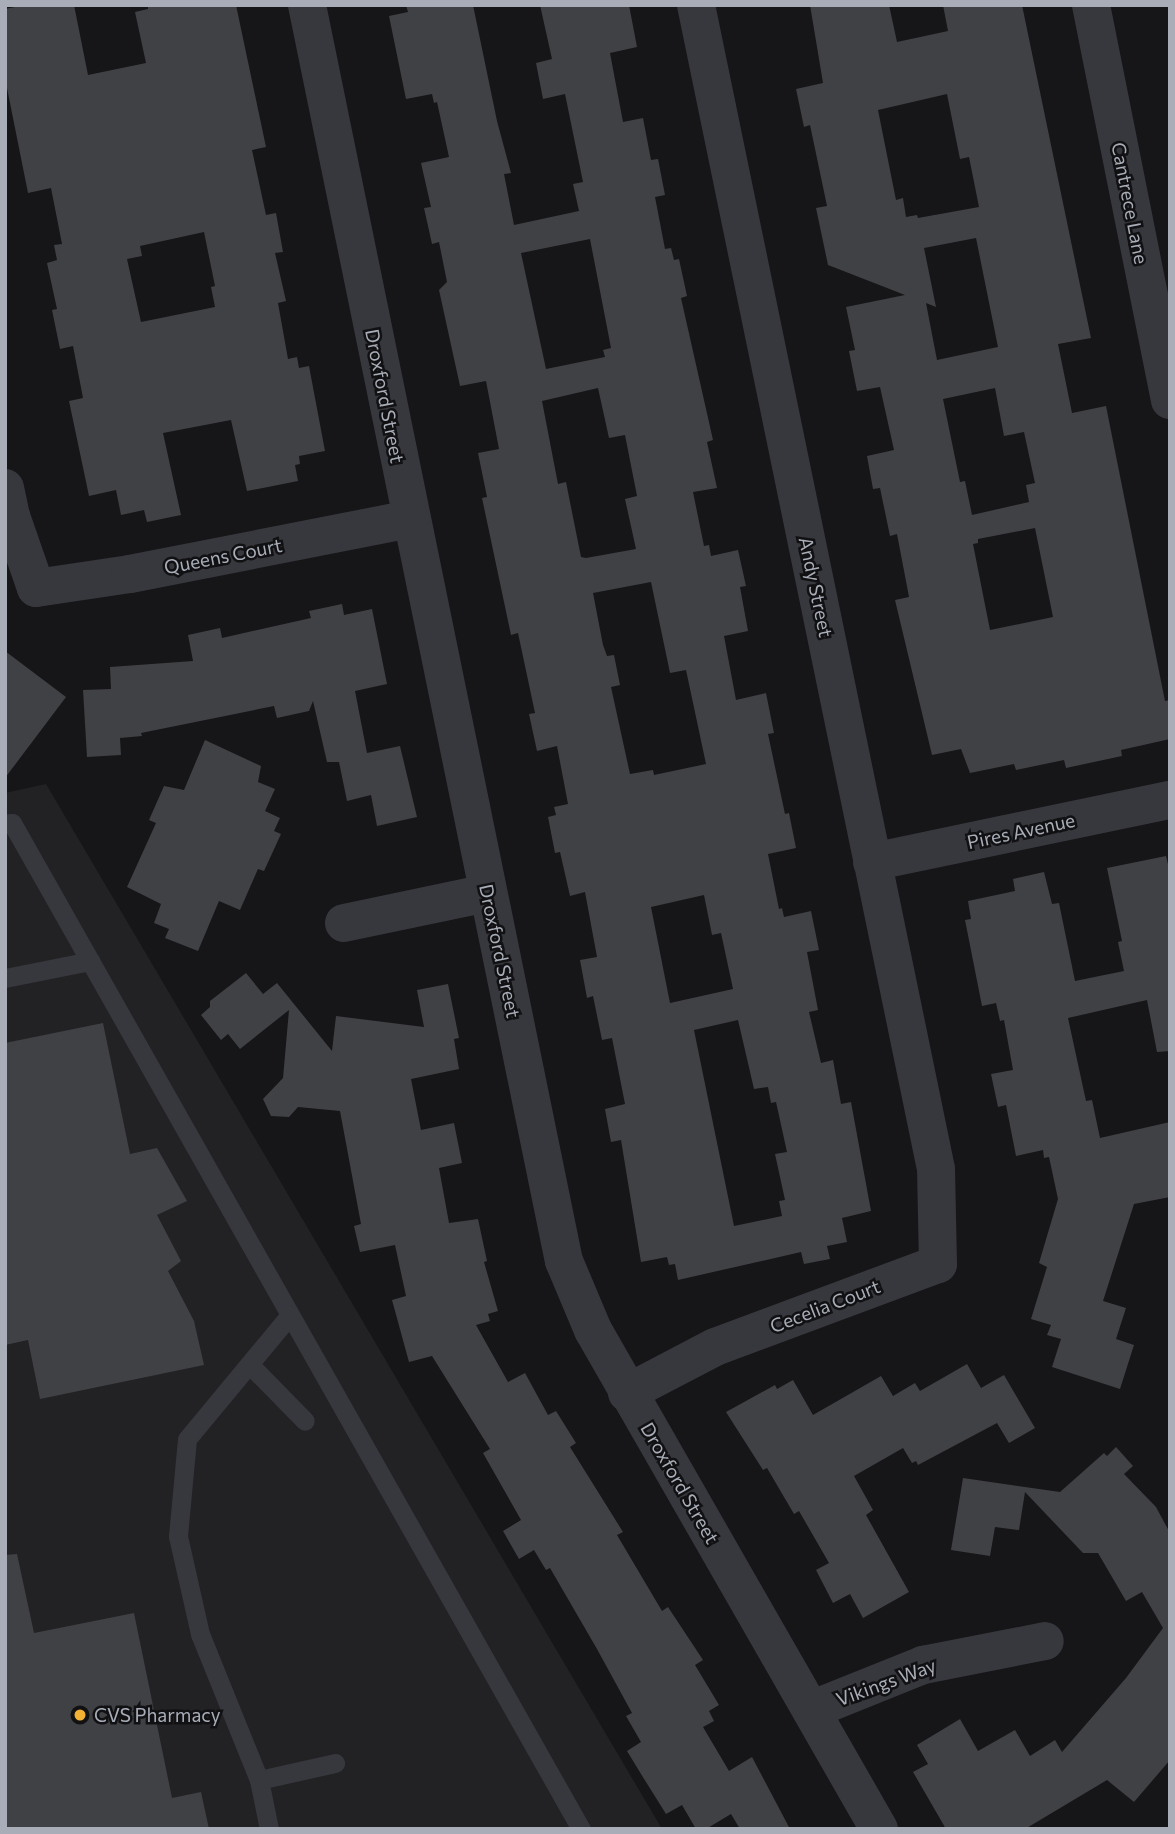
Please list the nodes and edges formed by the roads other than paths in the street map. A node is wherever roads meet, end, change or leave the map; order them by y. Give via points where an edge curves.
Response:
1 (307, 5) edge
2 (696, 5) edge
3 (1091, 5) edge
4 (1170, 400) edge
5 (5, 488) edge
6 (410, 519) junction
7 (1170, 800) edge
8 (5, 824) edge
9 (872, 862) junction
10 (488, 893) junction
11 (344, 923) dead end
12 (90, 961) junction
13 (5, 978) edge
14 (936, 1169) joint
15 (290, 1315) junction
16 (250, 1365) junction
17 (627, 1393) junction
18 (305, 1421) dead end
19 (1045, 1640) dead end
20 (811, 1710) junction
21 (334, 1763) dead end
22 (259, 1780) junction
23 (269, 1829) edge
24 (581, 1829) edge
25 (878, 1829) edge

1 - 6 street, Droxford Street
2 - 9 street, Andy Street
3 - 4 street, Cantrece Lane
5 - 6 street, Queens Court via 36,588
6 - 10 street, Droxford Street
7 - 9 street, Pires Avenue
8 - 12 lane via 12,823
9 - 14 street, Andy Street
10 - 11 street
10 - 17 street, Droxford Street via 564,1261 593,1330
12 - 13 lane
12 - 15 lane
14 - 17 street, Cecelia Court via 938,1264 715,1347
15 - 16 lane
15 - 24 lane
16 - 18 lane
16 - 22 lane via 187,1439 178,1536 200,1634
17 - 20 street, Droxford Street
19 - 20 street, Vikings Way via 923,1664
20 - 25 street, Droxford Street
21 - 22 lane
22 - 23 lane

